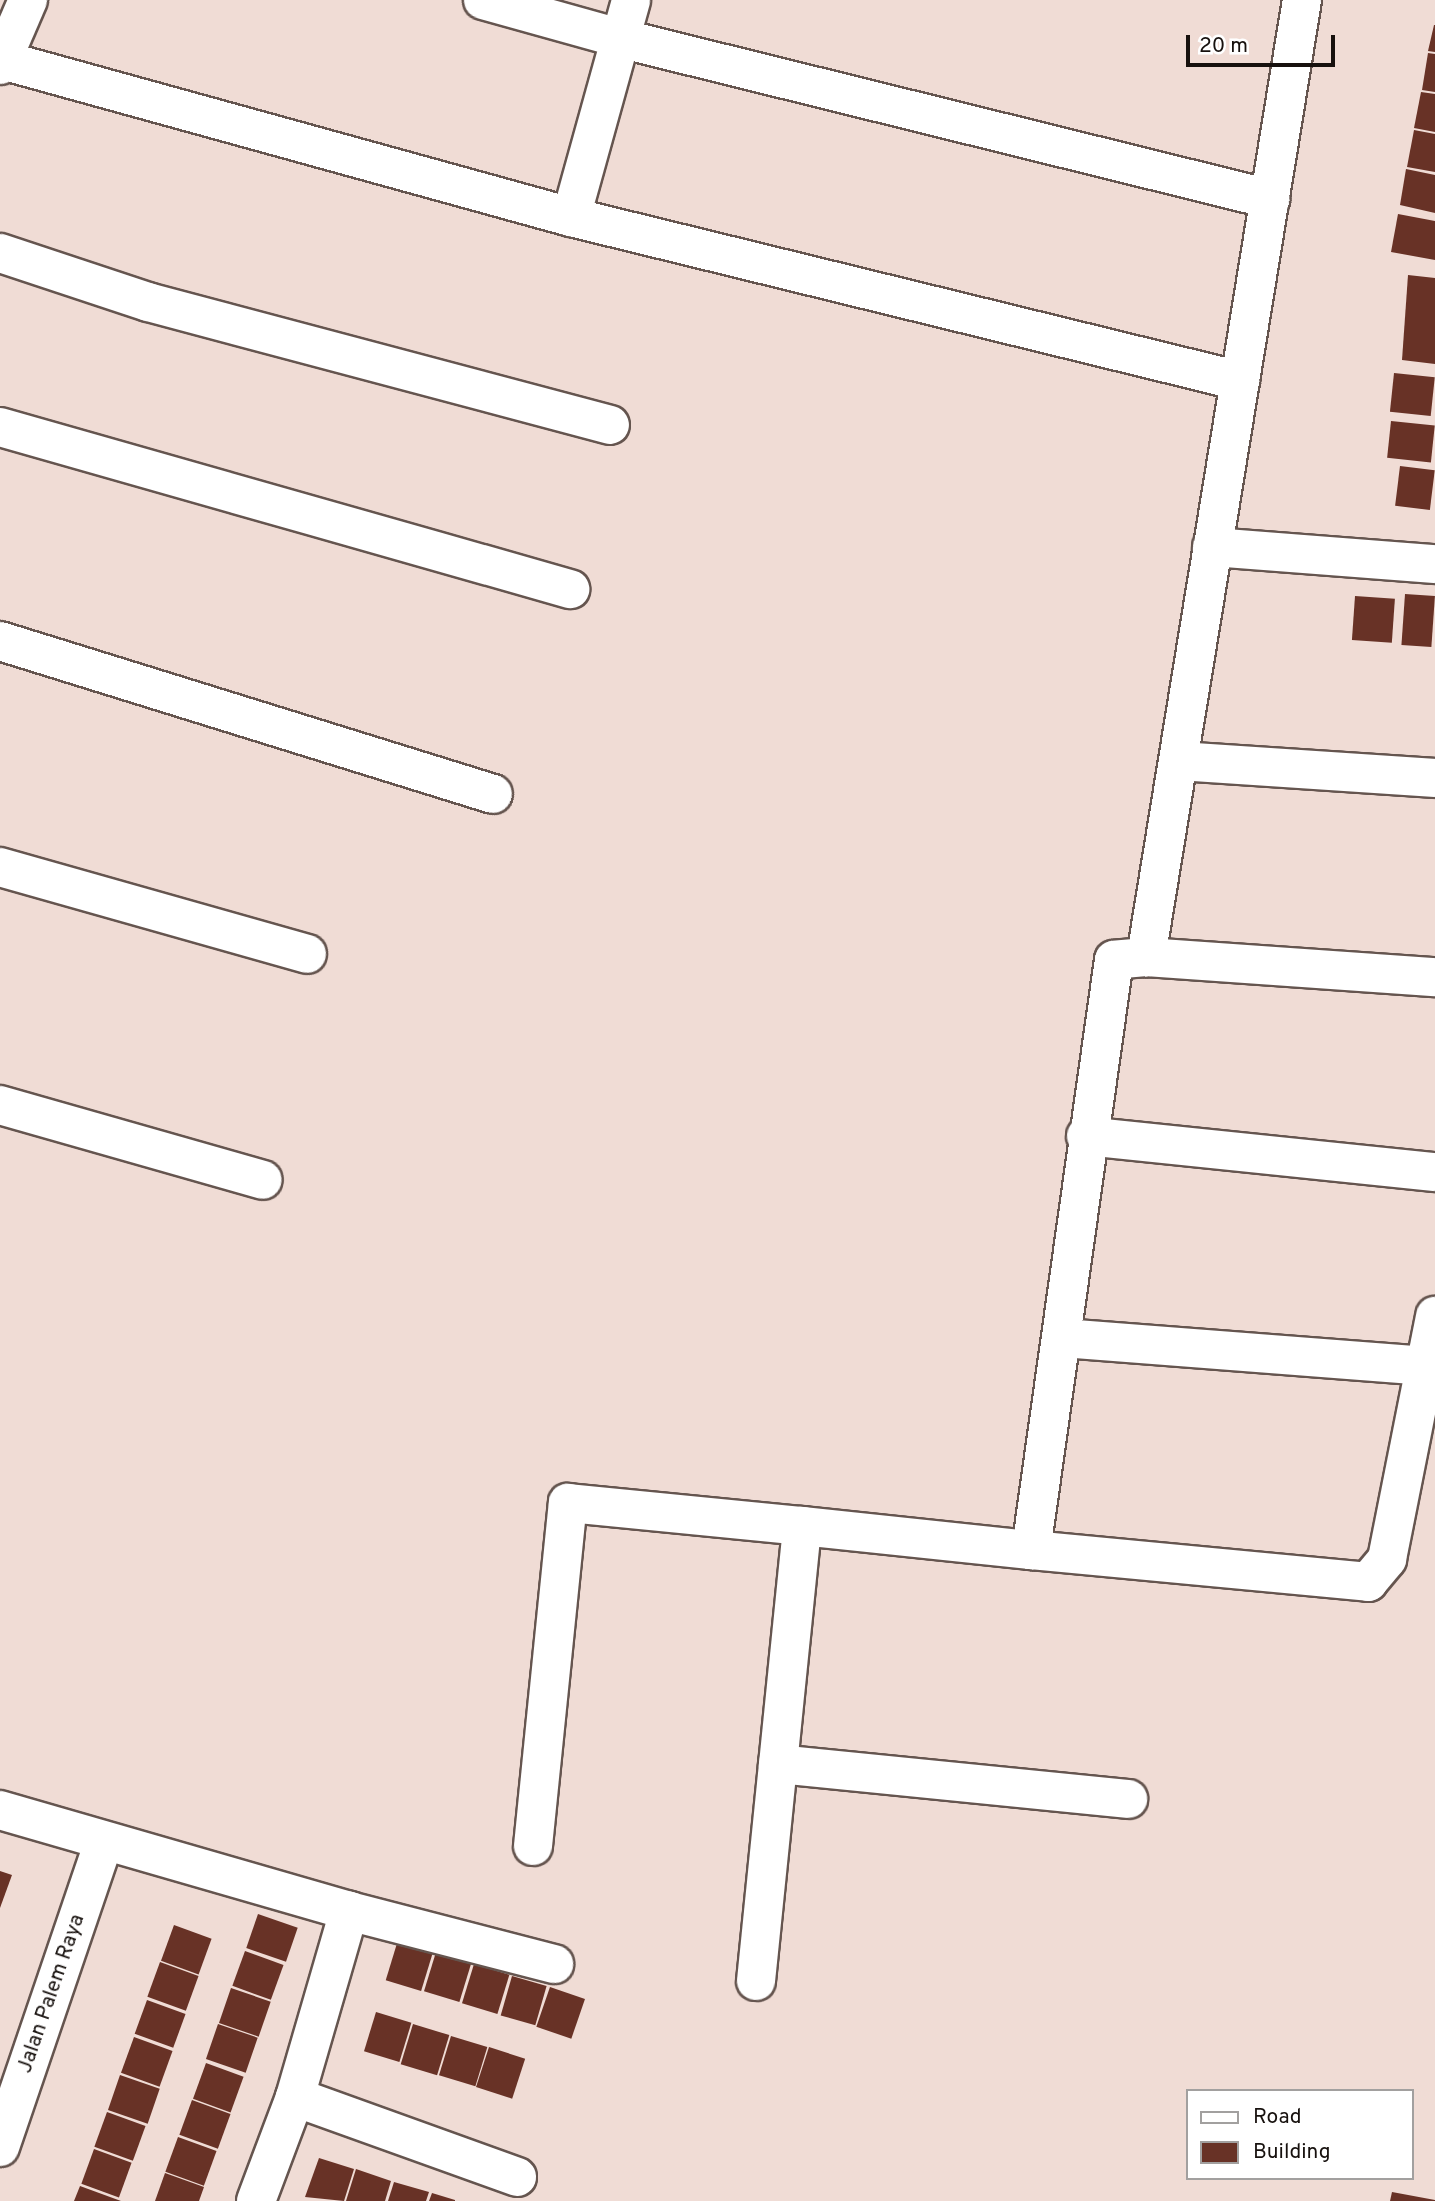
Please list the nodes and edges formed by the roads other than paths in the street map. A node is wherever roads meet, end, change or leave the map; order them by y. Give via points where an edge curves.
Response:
1 (28, 0) edge
2 (483, 0) edge
3 (631, 0) edge
4 (1292, 2) edge
5 (619, 38) junction
6 (1, 63) edge
7 (1270, 199) junction
8 (571, 217) junction
9 (0, 253) edge
10 (1240, 381) junction
11 (610, 425) dead end
12 (0, 427) edge
13 (1212, 547) junction
14 (1435, 564) edge
15 (570, 589) dead end
16 (0, 641) edge
17 (1180, 761) junction
18 (1435, 778) edge
19 (493, 794) dead end
20 (0, 867) edge
21 (307, 954) dead end
22 (1146, 957) junction
23 (1435, 977) edge
24 (0, 1105) edge
25 (1086, 1136) junction
26 (1435, 1172) edge
27 (262, 1180) dead end
28 (1435, 1316) edge
29 (1062, 1338) junction
30 (1427, 1366) junction
31 (802, 1527) junction
32 (1031, 1550) junction
33 (778, 1764) junction
34 (1128, 1799) dead end
35 (0, 1810) edge
36 (104, 1841) junction
37 (533, 1846) dead end
38 (349, 1911) junction
39 (554, 1964) dead end
40 (756, 1981) dead end
41 (295, 2097) junction
42 (0, 2147) edge
43 (517, 2177) dead end
44 (256, 2201) edge

1 - 6 street
2 - 5 street
3 - 5 street
4 - 7 street
5 - 7 street
5 - 8 street
6 - 8 street
7 - 10 street
8 - 10 street
9 - 11 street via 148,302
10 - 13 street
12 - 15 street
13 - 14 street
13 - 17 street
16 - 19 street
17 - 18 street
17 - 22 street
20 - 21 street
22 - 23 street
22 - 25 street via 1114,960
24 - 27 street
25 - 26 street
25 - 29 street
28 - 30 street
29 - 30 street
29 - 32 street
30 - 32 street via 1387,1559 1368,1582
31 - 32 street
31 - 33 street
31 - 37 street via 568,1503
33 - 34 street
33 - 40 street
35 - 36 street
36 - 38 street
36 - 42 street, Jalan Palem Raya
38 - 39 street
38 - 41 street
41 - 43 street
41 - 44 street

